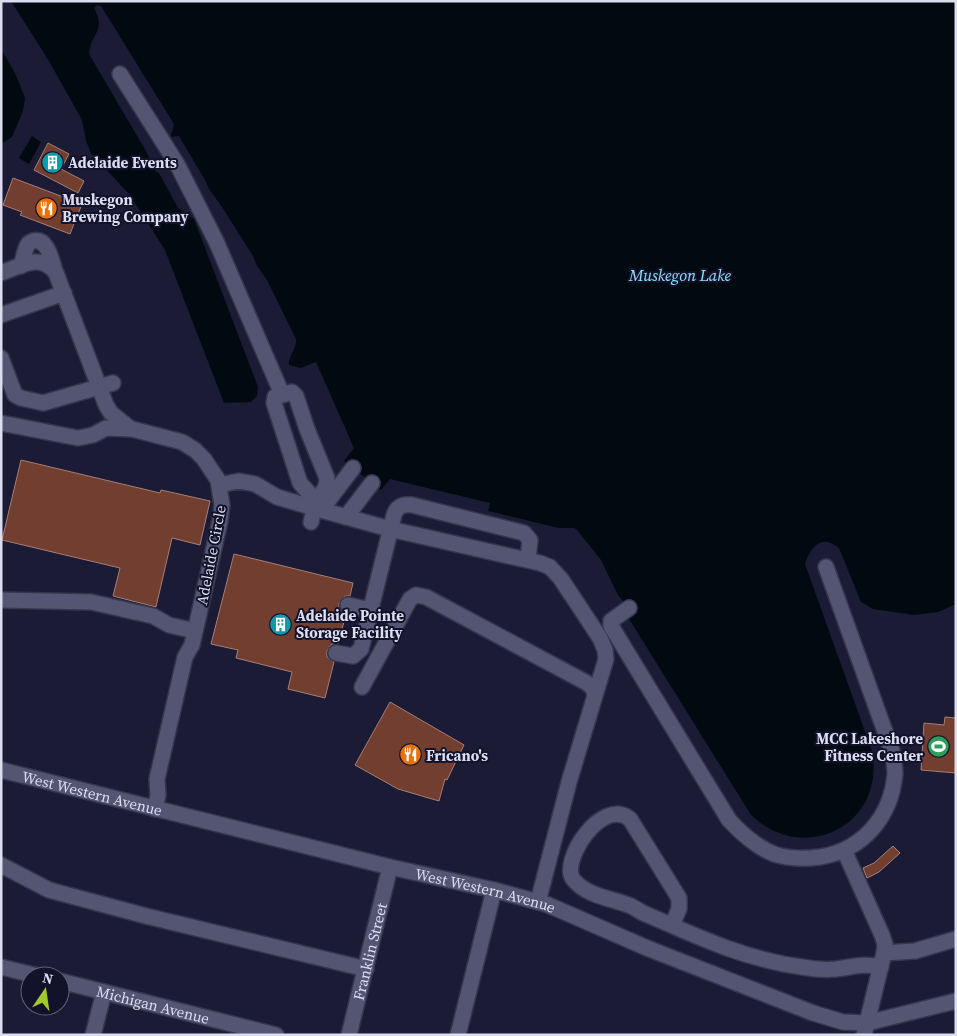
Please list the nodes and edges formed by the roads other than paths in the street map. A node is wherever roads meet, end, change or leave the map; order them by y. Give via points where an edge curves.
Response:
1 (120, 74) dead end
2 (21, 266) junction
3 (1, 273) edge
4 (56, 273) junction
5 (64, 293) junction
6 (1, 315) edge
7 (2, 363) edge
8 (113, 383) dead end
9 (98, 387) junction
10 (282, 394) junction
11 (106, 405) junction
12 (1, 423) edge
13 (132, 429) junction
14 (98, 432) junction
15 (353, 468) dead end
16 (372, 483) dead end
17 (220, 485) junction
18 (316, 510) junction
19 (346, 517) junction
20 (390, 529) junction
21 (528, 560) junction
22 (826, 567) dead end
23 (1, 600) edge
24 (348, 605) dead end
25 (629, 608) dead end
26 (371, 610) junction
27 (193, 638) junction
28 (336, 653) dead end
29 (362, 687) dead end
30 (595, 695) junction
31 (1, 770) edge
32 (157, 802) junction
33 (844, 850) junction
34 (1, 864) edge
35 (390, 867) junction
36 (494, 890) junction
37 (538, 902) junction
38 (672, 925) junction
39 (956, 939) edge
40 (883, 960) junction
41 (1, 967) edge
42 (366, 969) junction
43 (20, 972) edge
44 (70, 984) edge
45 (104, 992) junction
46 (956, 1000) edge
47 (866, 1029) edge
48 (93, 1035) edge
49 (276, 1035) edge
50 (349, 1035) edge
51 (458, 1035) edge

1 - 10 street via 177,164 216,241
2 - 3 street
2 - 4 street via 42,262
2 - 4 street, Adelaide Circle via 28,245 37,240 46,247
4 - 5 street, Adelaide Circle
5 - 6 street
5 - 9 street, Adelaide Circle
7 - 9 street via 15,395 41,403
8 - 9 street
9 - 11 street, Adelaide Circle
10 - 18 street via 274,399 282,428 300,483
10 - 18 street via 292,392 296,396 326,472 326,487
11 - 13 street, Adelaide Circle
11 - 14 street via 106,419
12 - 14 street, Adelaide Circle via 73,438
13 - 14 street, Adelaide Circle via 110,427
13 - 17 street, Adelaide Circle via 175,439 189,446 210,466
15 - 18 street
16 - 19 street
17 - 18 street via 239,481 255,484 277,497
17 - 27 street, Adelaide Circle via 222,514
18 - 19 street
19 - 20 street
20 - 21 street
20 - 21 street via 396,510 404,505 412,506 524,534 530,540
20 - 26 street
21 - 30 street via 546,565 555,572 600,638 606,660
22 - 33 street via 892,751 895,772 884,812 864,839
23 - 27 street via 91,602 153,616
24 - 26 street
25 - 33 street via 611,621 611,626 729,820 748,840 774,854 809,858
26 - 28 street via 359,652 350,656
27 - 32 street, Adelaide Circle via 185,657 157,779
29 - 30 street via 410,599 416,595 426,597 587,683
30 - 37 street
31 - 32 street, West Western Avenue
32 - 35 street, West Western Avenue
33 - 40 street via 882,935 885,944
34 - 42 street via 49,890
35 - 36 street, West Western Avenue
35 - 42 street, Franklin Street
36 - 37 street, West Western Avenue
36 - 51 street
37 - 47 street, West Western Avenue via 813,1014
38 - 38 street via 679,909 679,898 630,818 614,814 590,827 571,864 573,879 586,890
38 - 40 street via 731,950 770,962 825,969
39 - 40 street
40 - 47 street
41 - 43 street
42 - 50 street, Franklin Street
44 - 45 street, Michigan Avenue
45 - 48 street
45 - 49 street, Michigan Avenue
46 - 47 street, West Western Avenue

